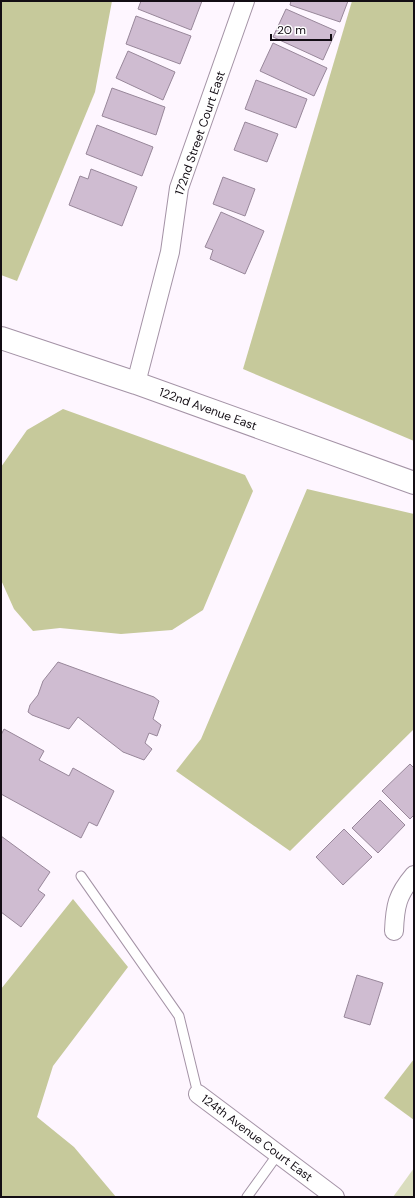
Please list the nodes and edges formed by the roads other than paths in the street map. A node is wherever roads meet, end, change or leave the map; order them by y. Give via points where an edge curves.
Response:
1 (245, 1) edge
2 (1, 338) edge
3 (136, 383) junction
4 (414, 482) edge
5 (414, 875) edge
6 (81, 876) dead end
7 (394, 931) dead end
8 (198, 1094) joint
9 (278, 1154) junction
10 (247, 1197) edge
11 (335, 1197) edge

1 - 3 street, 172nd Street Court East via 179,188 170,252
2 - 3 main road, 122nd Avenue East
3 - 4 main road, 122nd Avenue East
5 - 7 street via 399,896
6 - 8 lane via 179,1016
8 - 9 street, 124th Avenue Court East
9 - 10 lane
9 - 11 street, 124th Avenue Court East

